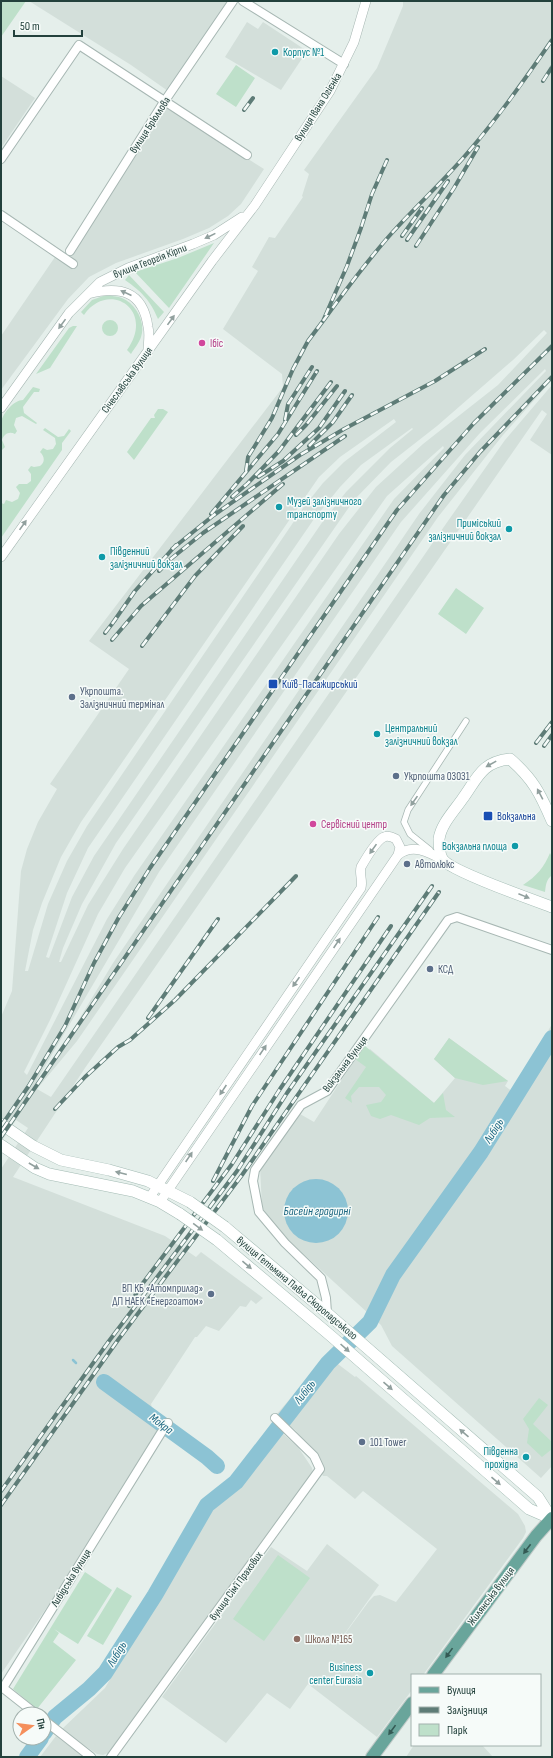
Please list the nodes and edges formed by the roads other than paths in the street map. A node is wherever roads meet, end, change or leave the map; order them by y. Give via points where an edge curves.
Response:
1 (233, 1) edge
2 (243, 1) edge
3 (366, 1) edge
4 (344, 64) junction
5 (164, 102) junction
6 (247, 156) dead end
7 (1, 159) edge
8 (255, 205) junction
9 (1, 215) edge
10 (70, 251) dead end
11 (73, 264) dead end
12 (86, 294) junction
13 (148, 352) junction
14 (1, 408) edge
15 (1, 557) edge
16 (466, 721) dead end
17 (552, 821) edge
18 (398, 855) junction
19 (438, 856) junction
20 (362, 880) junction
21 (380, 880) junction
22 (552, 907) edge
23 (552, 950) edge
24 (1, 1124) edge
25 (1, 1145) edge
26 (163, 1187) junction
27 (155, 1200) junction
28 (327, 1313) junction
29 (275, 1418) dead end
30 (161, 1433) dead end
31 (552, 1519) edge
32 (434, 1674) edge
33 (411, 1704) edge
34 (26, 1706) edge
35 (52, 1726) edge
36 (92, 1757) edge
37 (111, 1757) edge
38 (372, 1757) edge

1 - 5 street, вулиця Брюллова
2 - 4 street
3 - 4 street, вулиця Івана Огієнка via 354,42
4 - 8 street, вулиця Івана Огієнка via 330,91
5 - 6 street
5 - 7 street via 79,45
5 - 10 street, вулиця Брюллова
8 -> 12 street, вулиця Георгія Кірпи via 214,235 112,274
13 -> 8 street, Січеславська вулиця
9 - 11 street
13 -> 12 street via 149,328 140,304 133,296 115,290
12 -> 14 street, вулиця Георгія Кірпи via 69,313
15 -> 13 street, Січеславська вулиця
16 -> 19 street via 408,810 404,822 410,834
17 -> 19 main road via 540,792 526,773 510,759 493,762 486,767 444,826
18 - 19 street via 410,849
18 -> 20 street via 400,847 396,839 388,836 381,839 361,867
18 - 21 street
19 -> 22 main road via 464,872
20 - 21 street via 369,884
20 -> 26 street via 361,888
26 -> 21 street
23 - 28 street, Вокзальна вулиця via 458,917 448,920 327,1091 301,1105 255,1170 253,1181 259,1212 285,1243 321,1278
26 -> 24 main road, вулиця Гетьмана Павла Скоропадського via 128,1175 61,1160 33,1146
25 -> 27 main road, вулиця Гетьмана Павла Скоропадського via 35,1168 49,1174 114,1186
26 - 27 street
26 - 28 main road, вулиця Гетьмана Павла Скоропадського, bridge via 190,1202 225,1227
27 -> 31 main road, вулиця Гетьмана Павла Скоропадського, bridge via 217,1240 332,1336 529,1510
31 -> 28 main road, вулиця Гетьмана Павла Скоропадського via 538,1497
29 - 37 street, вулиця Сімʼї Прахових via 314,1456 320,1469
30 - 34 street, Либідська вулиця via 3,1688
31 -> 32 main road, Жилянська вулиця via 527,1548
33 -> 38 main road
35 - 36 street

